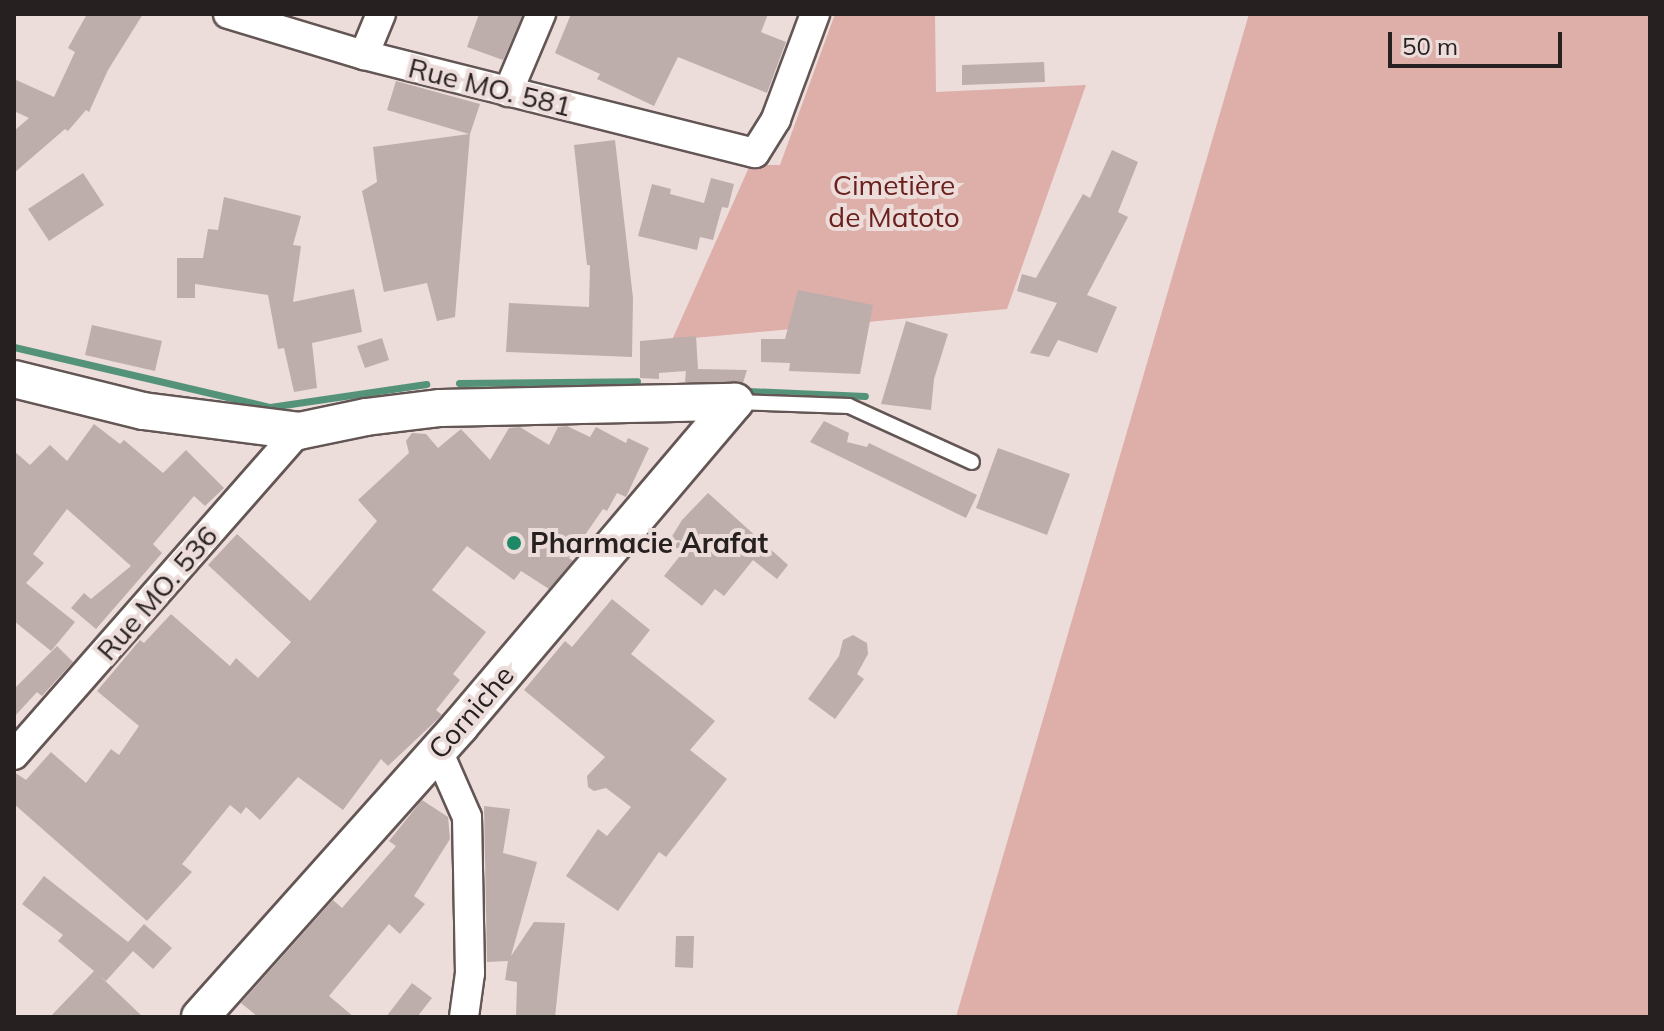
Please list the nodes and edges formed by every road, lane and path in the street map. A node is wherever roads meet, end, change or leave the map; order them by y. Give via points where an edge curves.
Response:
1 (228, 14) edge
2 (381, 14) edge
3 (541, 14) edge
4 (815, 14) edge
5 (364, 55) junction
6 (508, 92) junction
7 (14, 379) edge
8 (735, 402) junction
9 (299, 431) junction
10 (972, 462) dead end
11 (438, 751) junction
12 (14, 755) edge
13 (200, 1017) edge
14 (464, 1017) edge

1 - 5 street, Rue MO. 581
2 - 5 street
3 - 6 street
4 - 6 street, Rue MO. 581 via 776,119 755,153
5 - 6 street, Rue MO. 581
7 - 9 street via 143,411
8 - 9 street via 440,408
8 - 10 lane via 849,406
8 - 11 street, Corniche
9 - 12 street, Rue MO. 536
11 - 13 street, Corniche
11 - 14 street via 467,817 470,973

